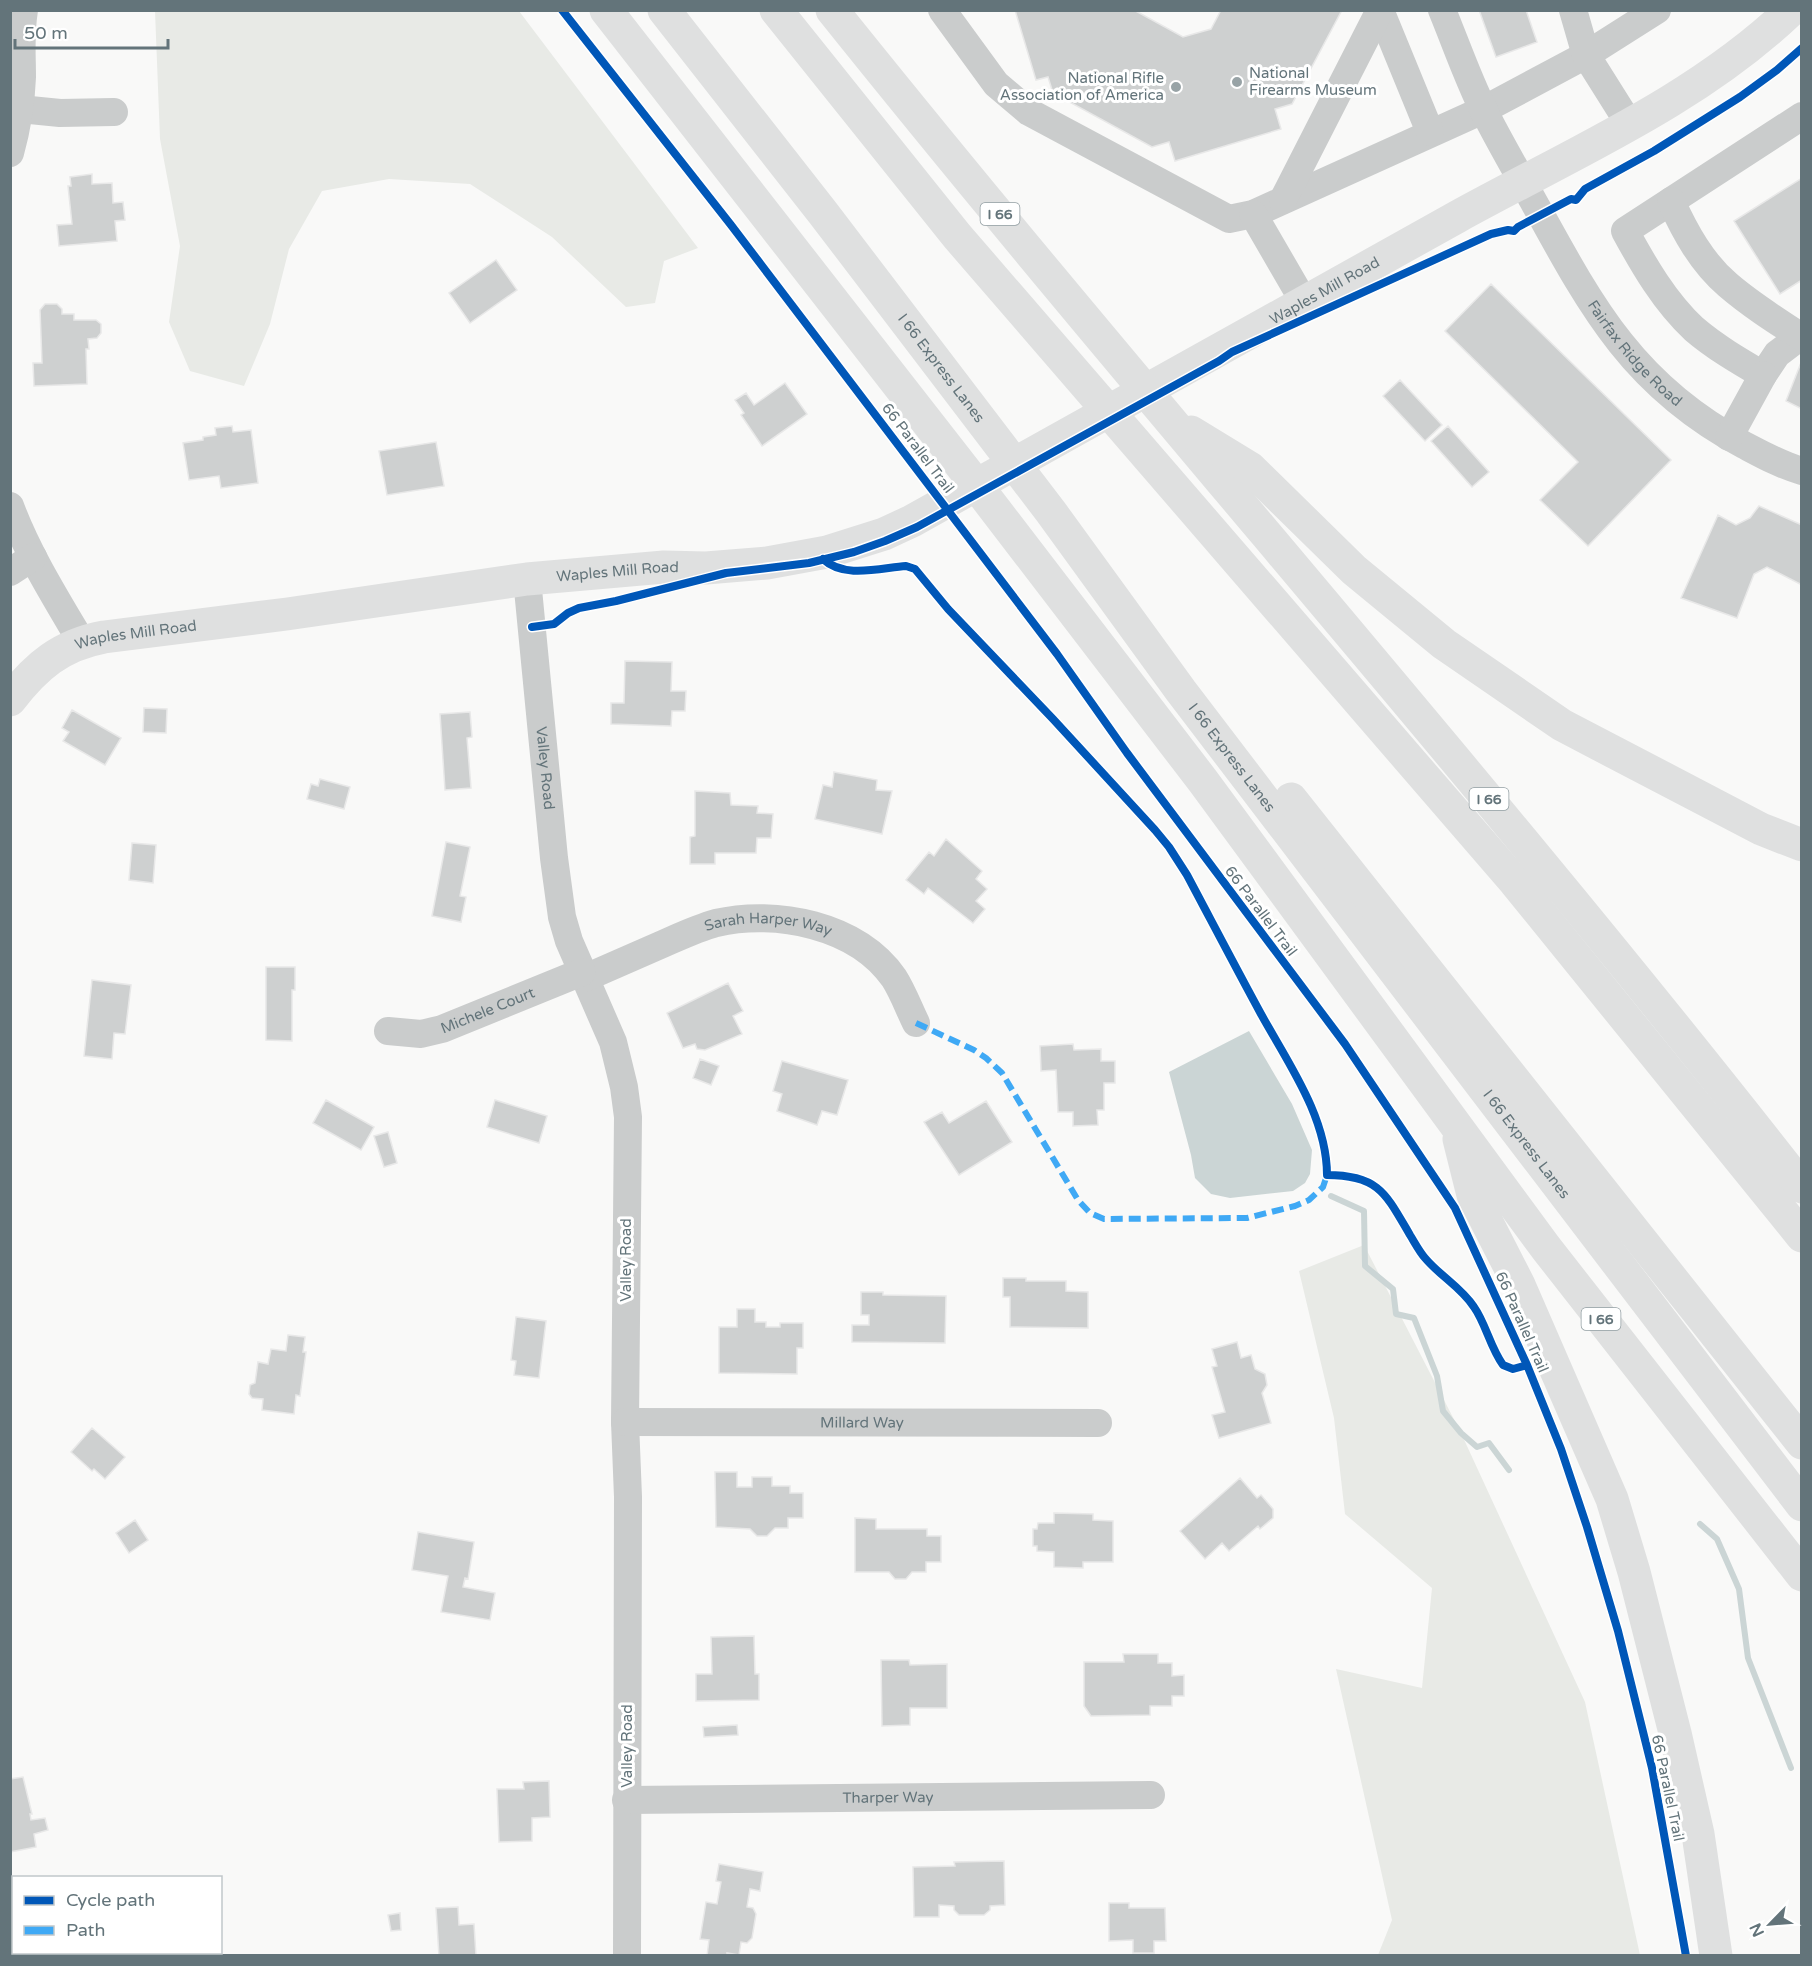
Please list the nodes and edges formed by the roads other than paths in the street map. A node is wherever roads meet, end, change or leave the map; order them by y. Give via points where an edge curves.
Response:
1 (24, 10) edge
2 (606, 10) edge
3 (664, 10) edge
4 (777, 10) edge
5 (832, 10) edge
6 (942, 10) edge
7 (1442, 10) edge
8 (1573, 10) edge
9 (1657, 10) edge
10 (1791, 10) edge
11 (1379, 11) edge
12 (1586, 55) junction
13 (20, 109) junction
14 (1483, 110) junction
15 (114, 112) dead end
16 (1802, 116) edge
17 (1630, 124) junction
18 (1430, 132) junction
19 (10, 153) edge
20 (1523, 181) junction
21 (1283, 200) junction
22 (1671, 201) junction
23 (1253, 214) junction
24 (1304, 302) junction
25 (1801, 335) edge
26 (1763, 375) junction
27 (1167, 418) junction
28 (1729, 437) junction
29 (1802, 471) edge
30 (10, 506) edge
31 (22, 565) edge
32 (527, 579) junction
33 (81, 641) junction
34 (1180, 691) junction
35 (10, 700) edge
36 (1802, 845) edge
37 (584, 975) junction
38 (916, 1023) dead end
39 (387, 1031) dead end
40 (1454, 1120) junction
41 (1802, 1187) edge
42 (1802, 1236) edge
43 (625, 1422) junction
44 (1098, 1423) dead end
45 (1802, 1443) edge
46 (1802, 1505) edge
47 (1802, 1575) edge
48 (1151, 1795) dead end
49 (626, 1800) junction
50 (627, 1956) edge
51 (1716, 1956) edge

1 - 13 street
2 - 40 main road, I 66 via 1196,771
3 - 34 main road, I 66 Express Lanes via 1051,512
4 - 42 main road via 957,237 1515,882
5 - 27 main road, I 66
6 - 23 street via 996,84 1029,111 1228,219
7 - 14 street, Fairfax Ridge Road
8 - 12 street
9 - 12 street
10 - 17 main road, Waples Mill Road via 1736,56
11 - 18 street
11 - 21 street
12 - 14 street
12 - 17 street
13 - 15 street
13 - 19 street
14 - 18 street
14 - 20 street, Fairfax Ridge Road
16 - 22 street
17 - 20 main road, Waples Mill Road
18 - 21 street
20 - 24 main road, Waples Mill Road
20 - 28 street, Fairfax Ridge Road via 1573,272 1615,337 1660,387
21 - 23 street
22 - 25 street via 1696,248 1726,284
22 - 26 street via 1625,231 1666,296 1693,328
23 - 24 street
24 - 32 main road, Waples Mill Road via 884,534 827,552 767,563
25 - 26 street via 1778,354
26 - 28 street
27 - 36 main road via 1250,468 1363,577 1444,644 1562,725 1761,829
27 - 41 main road, I 66 via 1461,765
28 - 29 street, Fairfax Ridge Road
30 - 31 street via 20,532
31 - 33 street
32 - 33 main road, Waples Mill Road
32 - 37 street, Valley Road via 562,917
33 - 35 main road, Waples Mill Road via 47,661
34 - 45 main road via 1281,786
34 - 46 main road, I 66 Express Lanes
37 - 38 street, Sarah Harper Way via 715,924 740,919 797,922 833,932 880,962 894,979
37 - 39 street, Michele Court via 442,1029 421,1034
37 - 43 street, Valley Road via 613,1042 628,1117
40 - 47 main road, I 66 via 1553,1257
40 - 51 main road via 1473,1195 1519,1285 1612,1499 1634,1572 1698,1834
43 - 44 street, Millard Way
43 - 49 street, Valley Road
48 - 49 street, Tharper Way
49 - 50 street, Valley Road

